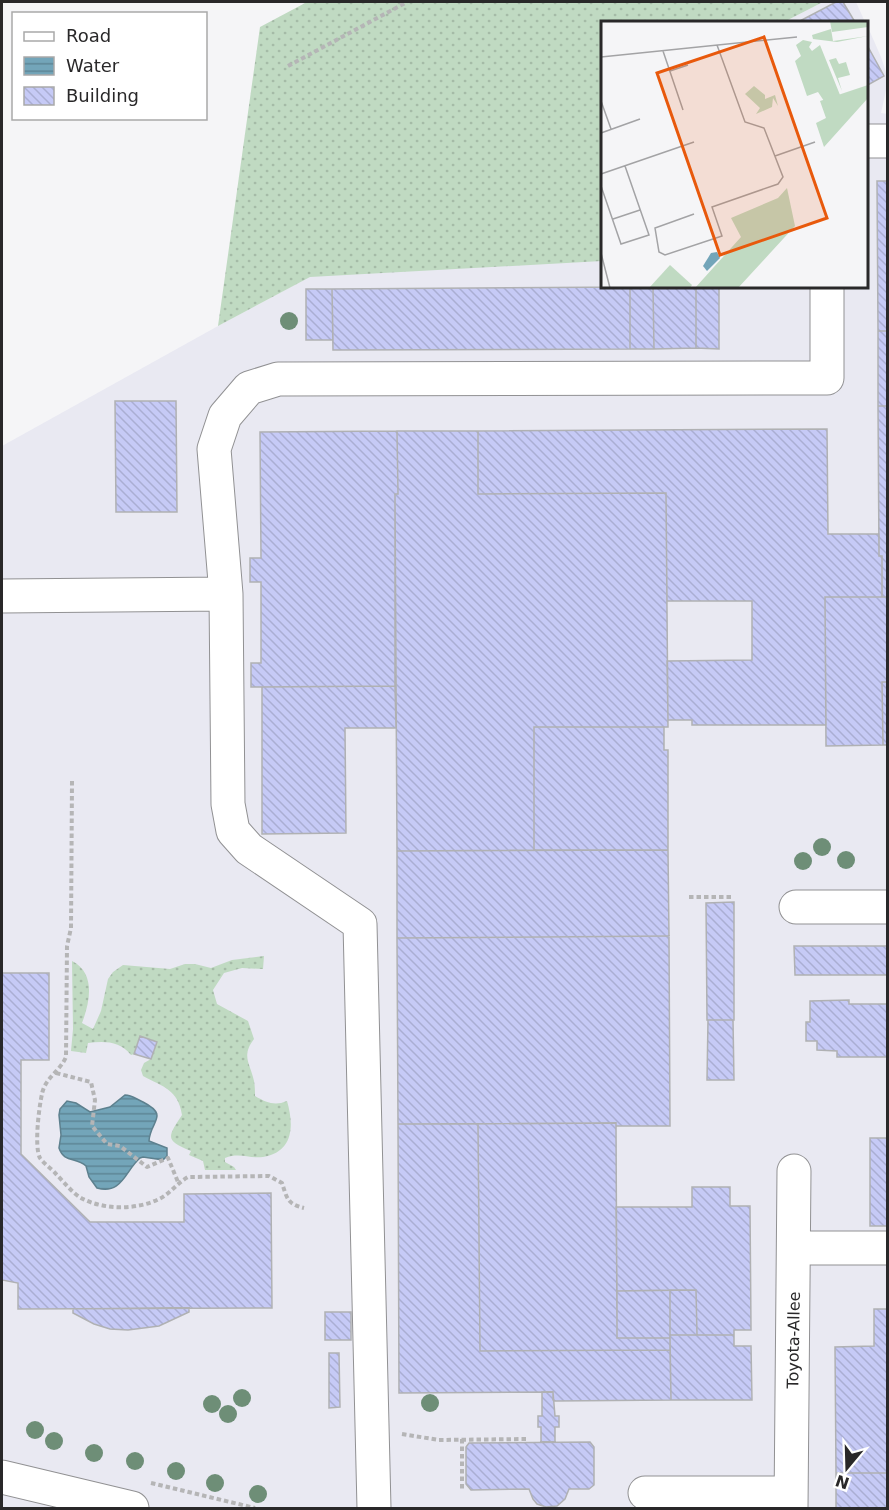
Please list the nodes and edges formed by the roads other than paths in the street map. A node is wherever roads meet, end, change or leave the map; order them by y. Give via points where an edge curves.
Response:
1 (868, 141) edge
2 (888, 141) edge
3 (827, 288) edge
4 (226, 594) junction
5 (2, 596) edge
6 (796, 907) dead end
7 (888, 907) edge
8 (794, 1171) dead end
9 (794, 1248) junction
10 (888, 1248) edge
11 (2, 1477) edge
12 (645, 1493) dead end
13 (791, 1501) edge
14 (132, 1509) edge
15 (374, 1509) edge

1 - 2 street
3 - 4 street via 827,378 278,379 249,388 225,416 214,449
4 - 5 street
4 - 15 street via 228,804 233,831 249,849 360,924
6 - 7 street
8 - 9 street, Toyota-Allee
9 - 10 street
9 - 13 street, Toyota-Allee
11 - 14 street
12 - 13 street

